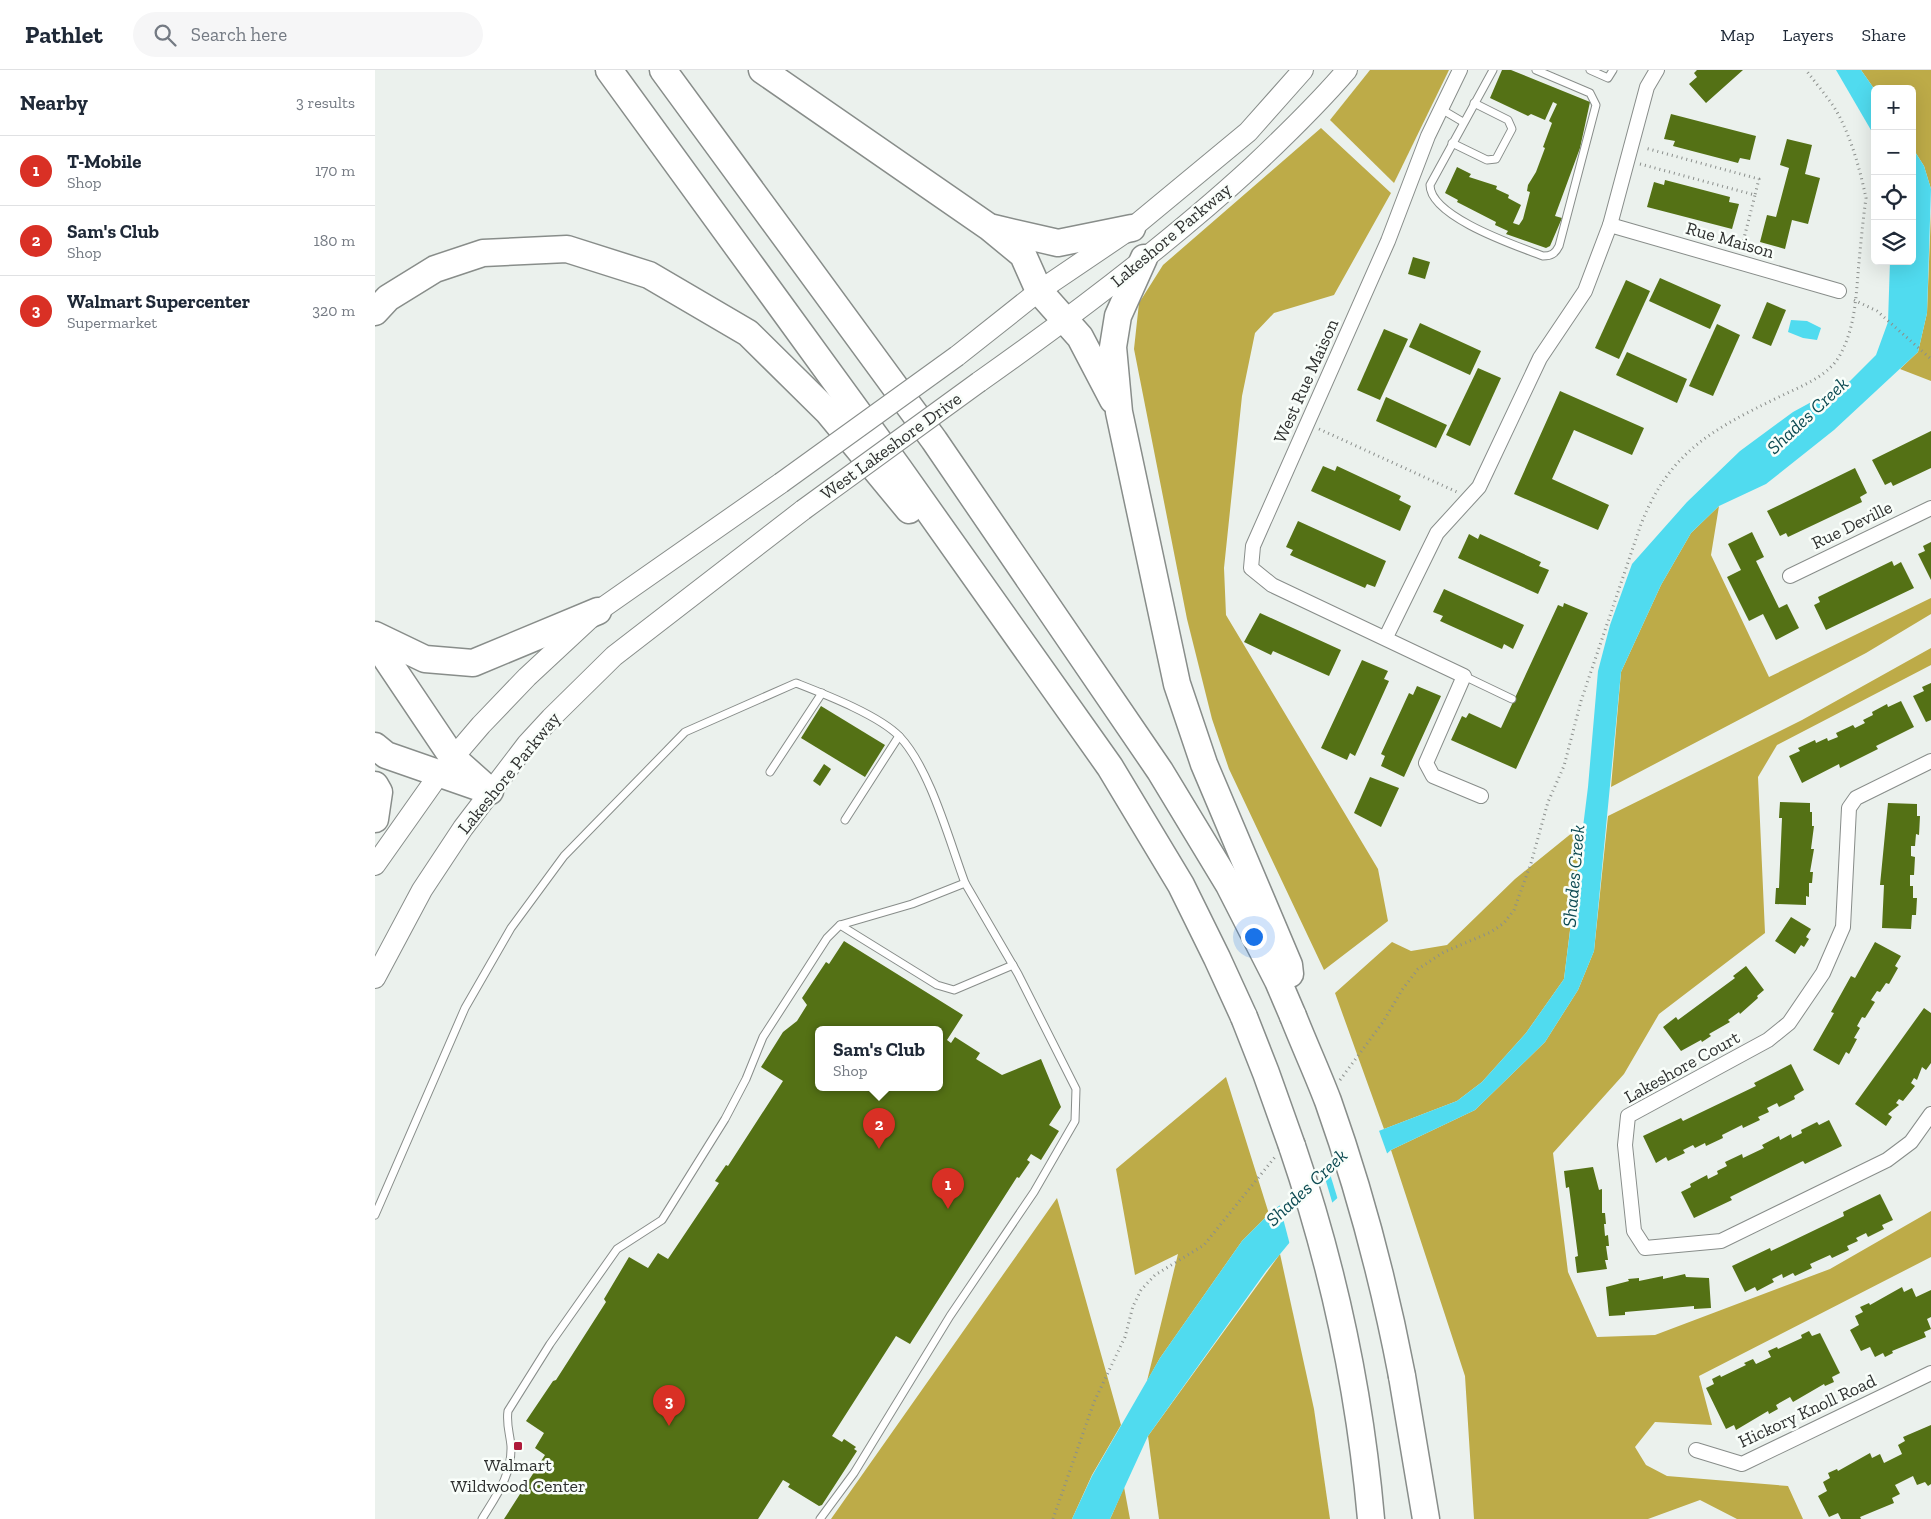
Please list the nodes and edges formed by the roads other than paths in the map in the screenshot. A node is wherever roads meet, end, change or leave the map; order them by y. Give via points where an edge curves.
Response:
1 (609, 70) edge
2 (663, 70) edge
3 (762, 70) edge
4 (1303, 70) edge
5 (1347, 70) edge
6 (1461, 70) edge
7 (1493, 70) edge
8 (1536, 70) edge
9 (1590, 70) edge
10 (1613, 70) edge
11 (1657, 70) edge
12 (1474, 103) junction
13 (1441, 109) junction
14 (1463, 122) junction
15 (1452, 143) junction
16 (1610, 225) junction
17 (989, 227) junction
18 (1132, 228) junction
19 (1144, 258) junction
20 (1039, 291) junction
21 (1839, 291) road end
22 (375, 312) edge
23 (1065, 321) junction
24 (957, 356) joint
25 (979, 382) joint
26 (1119, 412) junction
27 (1931, 508) edge
28 (803, 510) joint
29 (1790, 576) dead end
30 (599, 611) junction
31 (1007, 620) junction
32 (375, 634) edge
33 (1386, 637) junction
34 (375, 642) edge
35 (1464, 676) junction
36 (822, 694) junction
37 (1512, 699) dead end
38 (899, 736) junction
39 (375, 746) edge
40 (1931, 761) edge
41 (447, 765) junction
42 (770, 772) dead end
43 (375, 785) edge
44 (490, 791) junction
45 (1481, 796) dead end
46 (375, 819) edge
47 (845, 820) dead end
48 (375, 865) edge
49 (965, 883) junction
50 (840, 925) junction
51 (1013, 965) junction
52 (1284, 973) junction
53 (375, 978) edge
54 (1931, 1114) edge
55 (375, 1215) edge
56 (1931, 1373) edge
57 (1696, 1450) dead end
58 (482, 1519) edge
59 (820, 1519) edge
60 (1371, 1519) edge
61 (1426, 1519) edge

1 - 31 highway
2 - 52 highway via 933,440 1160,771
3 - 17 highway
4 - 18 main road, Lakeshore Parkway via 1248,132
5 - 19 main road, Lakeshore Parkway via 1315,108 1287,134 1210,205
6 - 13 street, West Rue Maison
7 - 12 lane
8 - 15 lane via 1590,93 1596,105 1556,252 1543,256 1485,234 1461,221 1434,198 1430,185
9 - 10 lane via 1608,78
11 - 16 street via 1647,88
12 - 14 lane
12 - 15 lane via 1508,120 1512,129 1496,158 1491,161
13 - 14 lane
13 - 33 street, West Rue Maison via 1388,241 1253,546 1251,568 1272,585
14 - 15 lane
16 - 21 street, Rue Maison
16 - 33 street via 1585,291 1540,358 1479,487 1437,533
17 - 18 highway via 1058,243
17 - 20 highway via 1023,255
18 - 20 main road, Lakeshore Parkway
19 - 23 main road, Lakeshore Parkway
19 - 26 highway via 1118,316 1113,347
20 - 23 highway
20 - 24 main road, Lakeshore Parkway
22 - 31 highway via 388,298 435,269 483,253 567,249 649,275 748,333 828,412
23 - 25 main road, Lakeshore Parkway
23 - 26 highway via 1080,337
24 - 30 main road, West Lakeshore Drive, bridge
25 - 28 main road, West Lakeshore Drive, bridge
26 - 52 highway via 1177,684
27 - 29 street, Rue Deville
28 - 44 main road, Lakeshore Parkway via 614,656 551,718
30 - 32 highway via 473,663 425,659
30 - 41 main road via 527,678
31 - 60 highway, bridge via 1148,827 1209,942 1266,1073 1312,1209 1346,1344
33 - 35 street, West Rue Maison
34 - 41 highway
35 - 37 lane
35 - 45 street via 1425,763 1433,776
36 - 38 lane via 881,723
36 - 42 lane
36 - 55 lane via 796,683 685,732 569,850 511,928 465,1008
38 - 47 lane
38 - 49 lane via 913,754 931,792
39 - 41 highway via 387,755
40 - 54 street, Lakeshore Court via 1856,798 1849,808 1843,927 1823,973 1789,1023 1768,1040 1628,1116 1625,1145 1634,1231 1645,1248 1721,1241 1887,1160 1911,1142
41 - 44 highway
41 - 48 main road
43 - 46 highway via 379,792
44 - 53 main road, Lakeshore Parkway via 422,890
49 - 50 lane via 912,904
49 - 51 lane
50 - 51 lane via 937,985 954,990
50 - 58 lane via 827,938 763,1037 725,1119 662,1220 617,1249 550,1344 508,1411 510,1466
51 - 59 lane via 1076,1089 1075,1122 1034,1192 950,1316 855,1473
52 - 61 highway, bridge via 1293,1016 1327,1098 1361,1202 1385,1291 1403,1376
56 - 57 street, Hickory Knoll Road via 1742,1464

